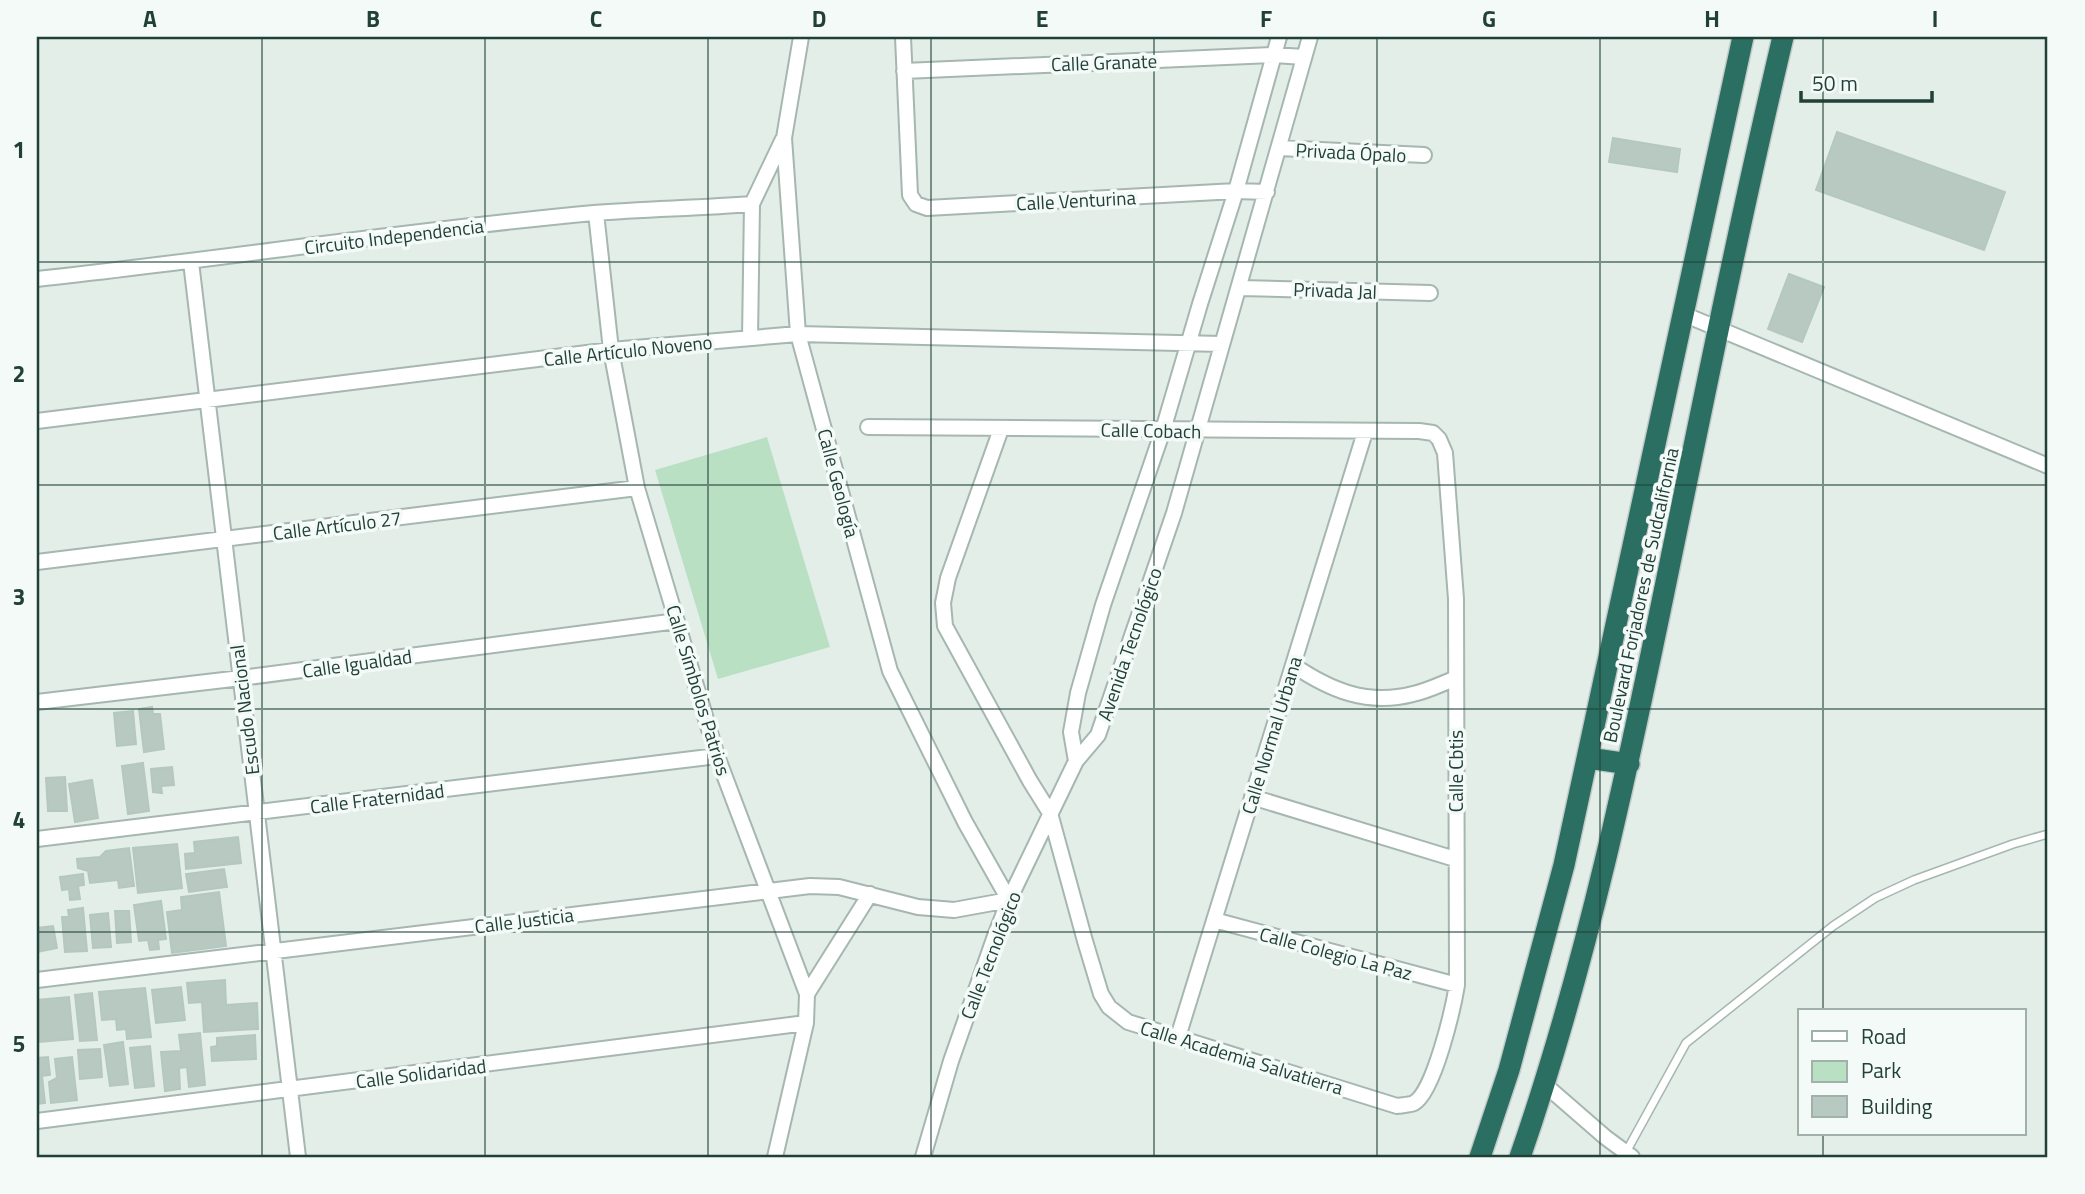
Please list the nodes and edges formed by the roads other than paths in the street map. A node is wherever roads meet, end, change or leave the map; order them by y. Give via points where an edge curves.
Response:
1 (800, 37) edge
2 (903, 37) edge
3 (1279, 37) edge
4 (1310, 37) edge
5 (1743, 37) edge
6 (1783, 37) edge
7 (1274, 55) junction
8 (1304, 57) junction
9 (904, 71) junction
10 (784, 138) junction
11 (1279, 148) junction
12 (1424, 155) dead end
13 (1236, 191) junction
14 (1267, 192) junction
15 (752, 204) junction
16 (596, 213) junction
17 (191, 262) junction
18 (37, 279) edge
19 (1239, 288) junction
20 (1430, 293) dead end
21 (1683, 314) junction
22 (1720, 329) junction
23 (798, 334) junction
24 (750, 338) junction
25 (1190, 342) junction
26 (1223, 344) junction
27 (611, 349) junction
28 (207, 398) junction
29 (37, 421) edge
30 (868, 427) dead end
31 (1001, 429) junction
32 (1163, 430) junction
33 (1198, 431) junction
34 (1365, 432) junction
35 (1433, 433) joint
36 (2048, 466) edge
37 (637, 488) junction
38 (224, 538) junction
39 (37, 562) edge
40 (677, 621) junction
41 (1293, 665) junction
42 (241, 678) junction
43 (1454, 680) junction
44 (37, 702) edge
45 (717, 756) junction
46 (1588, 758) junction
47 (1076, 761) junction
48 (1629, 764) junction
49 (1252, 797) junction
50 (257, 813) junction
51 (1050, 813) junction
52 (2048, 834) edge
53 (37, 839) edge
54 (1455, 859) junction
55 (767, 890) junction
56 (870, 894) junction
57 (1009, 900) junction
58 (1214, 920) junction
59 (273, 951) junction
60 (37, 980) edge
61 (1457, 985) junction
62 (807, 994) junction
63 (806, 1023) junction
64 (1178, 1037) junction
65 (1544, 1084) junction
66 (290, 1090) junction
67 (1413, 1104) joint
68 (37, 1121) edge
69 (1627, 1156) edge
70 (298, 1157) edge
71 (775, 1157) edge
72 (923, 1157) edge
73 (1480, 1157) edge
74 (1522, 1157) edge

1 - 10 street, Calle Geología
2 - 9 street
3 - 7 street, Avenida Tecnológico
4 - 8 street, Avenida Tecnológico
5 - 21 highway, Boulevard Forjadores de Sudcalifornia
6 - 22 highway, Boulevard Forjadores de Sudcalifornia
7 - 8 street, Calle Granate
7 - 9 street, Calle Granate
7 - 13 street, Avenida Tecnológico
8 - 11 street, Avenida Tecnológico
9 - 13 street, Calle Venturina via 910,195 916,204 927,208
10 - 15 street
10 - 23 street, Calle Geología
11 - 12 street, Privada Ópalo
11 - 14 street, Avenida Tecnológico
13 - 14 street, Calle Venturina
13 - 25 street, Avenida Tecnológico
14 - 19 street, Avenida Tecnológico
15 - 16 street, Circuito Independencia
15 - 24 street
16 - 17 street, Circuito Independencia
16 - 27 street, Calle Símbolos Patrios
17 - 18 street, Circuito Independencia
17 - 28 street, Escudo Nacional
19 - 20 street, Privada Jal
19 - 26 street, Avenida Tecnológico
21 - 22 street
21 - 46 highway, Boulevard Forjadores de Sudcalifornia
22 - 36 street
22 - 48 highway, Boulevard Forjadores de Sudcalifornia
23 - 24 street, Calle Artículo Noveno
23 - 25 street, Calle Artículo Noveno
23 - 57 street, Calle Geología via 890,671
24 - 27 street, Calle Artículo Noveno
25 - 26 street, Calle Artículo Noveno
25 - 32 street, Avenida Tecnológico
26 - 33 street, Avenida Tecnológico
27 - 28 street, Calle Artículo Noveno
27 - 37 street, Calle Símbolos Patrios
28 - 29 street, Calle Artículo Noveno
28 - 38 street, Escudo Nacional
30 - 31 street, Calle Cobach
31 - 32 street, Calle Cobach
31 - 51 street, Calle Academia Salvatierra via 948,578 942,614
32 - 33 street, Calle Cobach
32 - 47 street, Avenida Tecnológico via 1078,693 1071,732
33 - 34 street, Calle Cobach
33 - 47 street, Avenida Tecnológico via 1110,704 1098,735
34 - 35 street, Calle Cobach
34 - 41 street, Calle Normal Urbana
35 - 43 street, Calle Cbtis via 1445,453 1456,599
37 - 38 street, Calle Artículo 27
37 - 40 street, Calle Símbolos Patrios
38 - 39 street, Calle Artículo 27
38 - 42 street, Escudo Nacional
40 - 42 street, Calle Igualdad
40 - 45 street, Calle Símbolos Patrios
41 - 43 street via 1321,684 1383,698 1412,695
41 - 49 street, Calle Normal Urbana
42 - 44 street, Calle Igualdad
42 - 50 street, Escudo Nacional
43 - 54 street, Calle Cbtis
45 - 50 street, Calle Fraternidad
45 - 55 street, Calle Símbolos Patrios
46 - 48 highway
46 - 73 highway, Boulevard Forjadores de Sudcalifornia via 1538,970
47 - 51 street, Calle Tecnológico
48 - 65 highway, Boulevard Forjadores de Sudcalifornia
49 - 54 street
49 - 58 street, Calle Normal Urbana
50 - 53 street, Calle Fraternidad
50 - 59 street, Escudo Nacional
51 - 57 street, Calle Tecnológico
51 - 64 street, Calle Academia Salvatierra via 1105,1000 1128,1022
52 - 69 lane via 1913,880 1833,926 1686,1043
54 - 61 street, Calle Cbtis
55 - 56 street, Calle Justicia via 839,887
55 - 59 street, Calle Justicia
55 - 62 street, Calle Símbolos Patrios
56 - 57 street, Calle Justicia via 918,907 954,910
56 - 62 street
57 - 72 street, Calle Tecnológico via 951,1061
58 - 61 street, Calle Colegio La Paz
58 - 64 street, Calle Normal Urbana
59 - 60 street, Calle Justicia
59 - 66 street, Escudo Nacional
61 - 67 street, Calle Cbtis via 1431,1078
62 - 63 street, Calle Símbolos Patrios
63 - 66 street, Calle Solidaridad
63 - 71 street, Calle Símbolos Patrios
64 - 67 street, Calle Academia Salvatierra via 1397,1106
65 - 69 street
65 - 74 highway, Boulevard Forjadores de Sudcalifornia
66 - 68 street, Calle Solidaridad
66 - 70 street, Escudo Nacional

